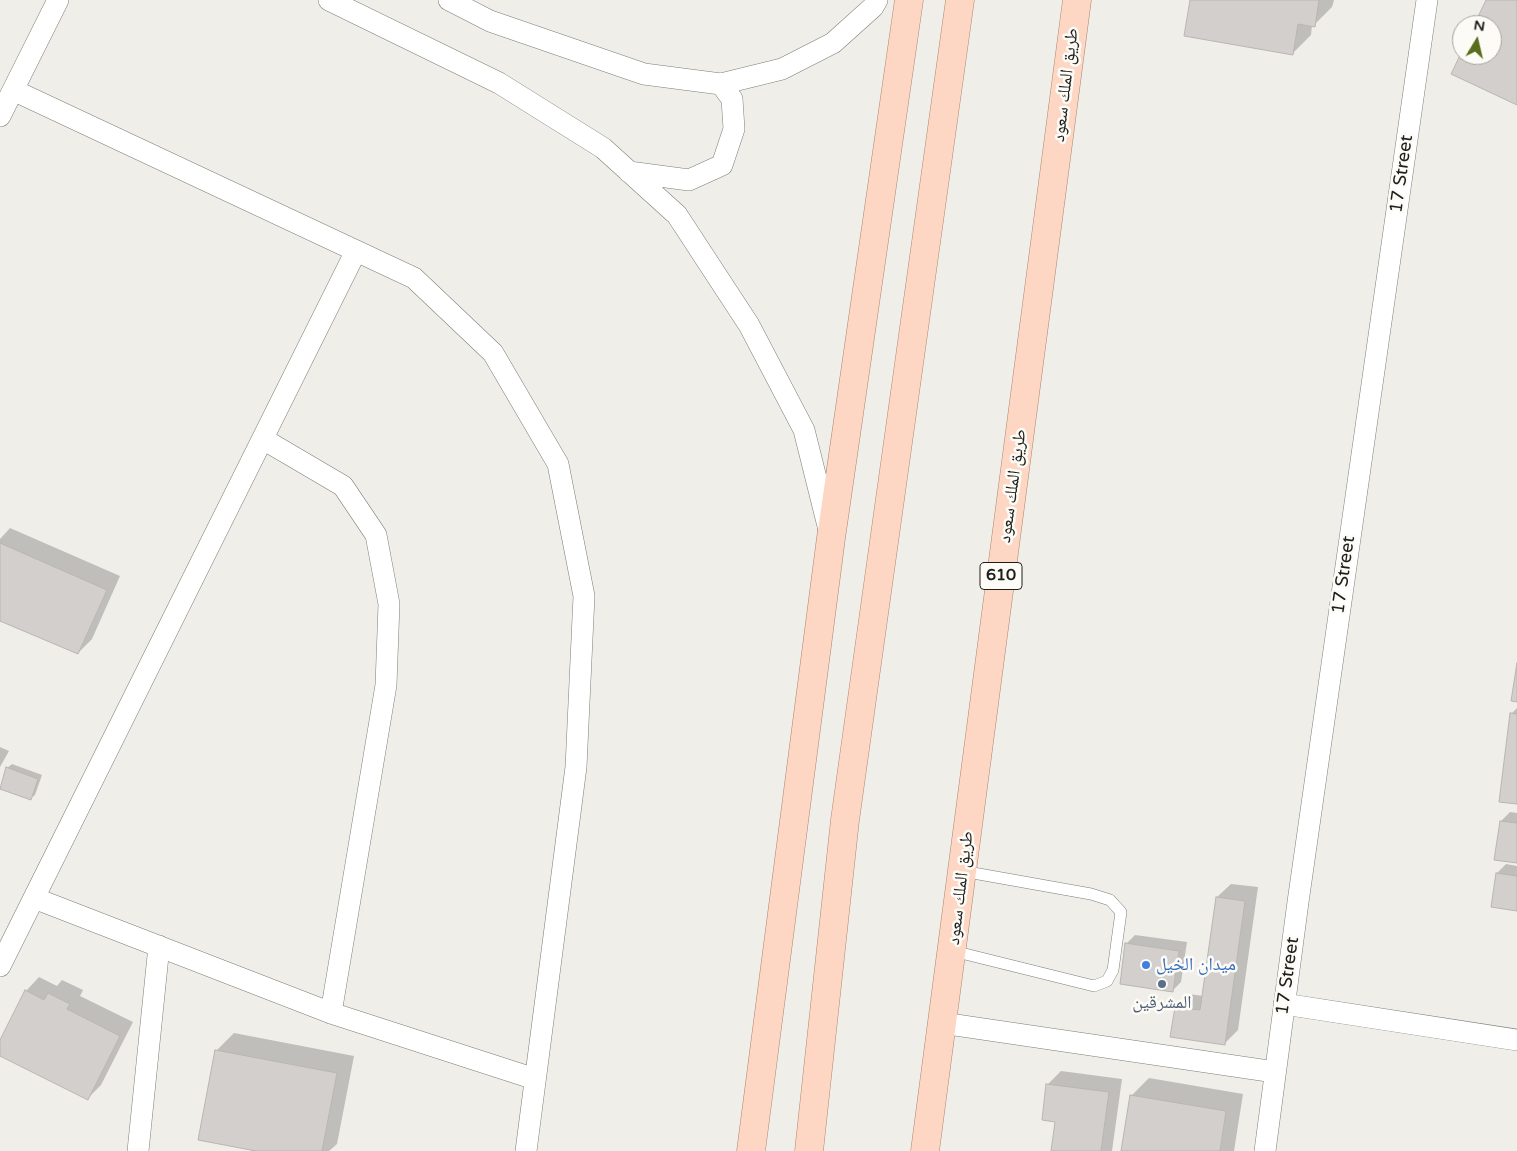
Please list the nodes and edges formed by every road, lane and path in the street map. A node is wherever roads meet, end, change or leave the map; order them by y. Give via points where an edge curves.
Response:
1 (58, 0) edge
2 (329, 0) edge
3 (449, 0) edge
4 (877, 0) edge
5 (909, 0) edge
6 (960, 0) edge
7 (1077, 0) edge
8 (1426, 0) edge
9 (721, 84) junction
10 (13, 90) junction
11 (0, 116) edge
12 (629, 172) junction
13 (356, 251) junction
14 (263, 439) junction
15 (831, 538) junction
16 (962, 871) junction
17 (34, 898) junction
18 (159, 946) junction
19 (952, 952) junction
20 (0, 966) edge
21 (1284, 1004) junction
22 (331, 1013) junction
23 (942, 1023) junction
24 (1517, 1040) edge
25 (1275, 1072) junction
26 (535, 1079) junction
27 (138, 1151) edge
28 (526, 1151) edge
29 (751, 1151) edge
30 (809, 1151) edge
31 (925, 1151) edge
32 (1265, 1151) edge

1 - 10 street
2 - 12 street via 499,83 603,148
3 - 9 street via 490,21 644,74
4 - 9 street via 833,43 782,69
5 - 15 main road
6 - 30 main road via 845,820
7 - 16 main road, طريق الملك سعود / 610
8 - 21 street, 17 Street
9 - 12 street via 732,100 734,130 722,165 689,180
10 - 11 street
10 - 13 street
12 - 15 street via 677,215 749,325 804,430
13 - 14 street
13 - 26 street via 414,278 493,353 558,464 584,596 576,768
14 - 17 street
14 - 22 street via 343,486 376,535 389,604 386,685
15 - 29 main road
16 - 19 main road, طريق الملك سعود / 610
16 - 19 lane via 1092,894 1110,900 1121,912 1113,970 1107,980 1094,986
17 - 18 street
17 - 20 street
18 - 22 street
18 - 27 street
19 - 23 main road, طريق الملك سعود / 610
21 - 24 street
21 - 25 street, 17 Street
22 - 26 street
23 - 25 street
23 - 31 main road, طريق الملك سعود / 610
25 - 32 street, 17 Street
26 - 28 street

